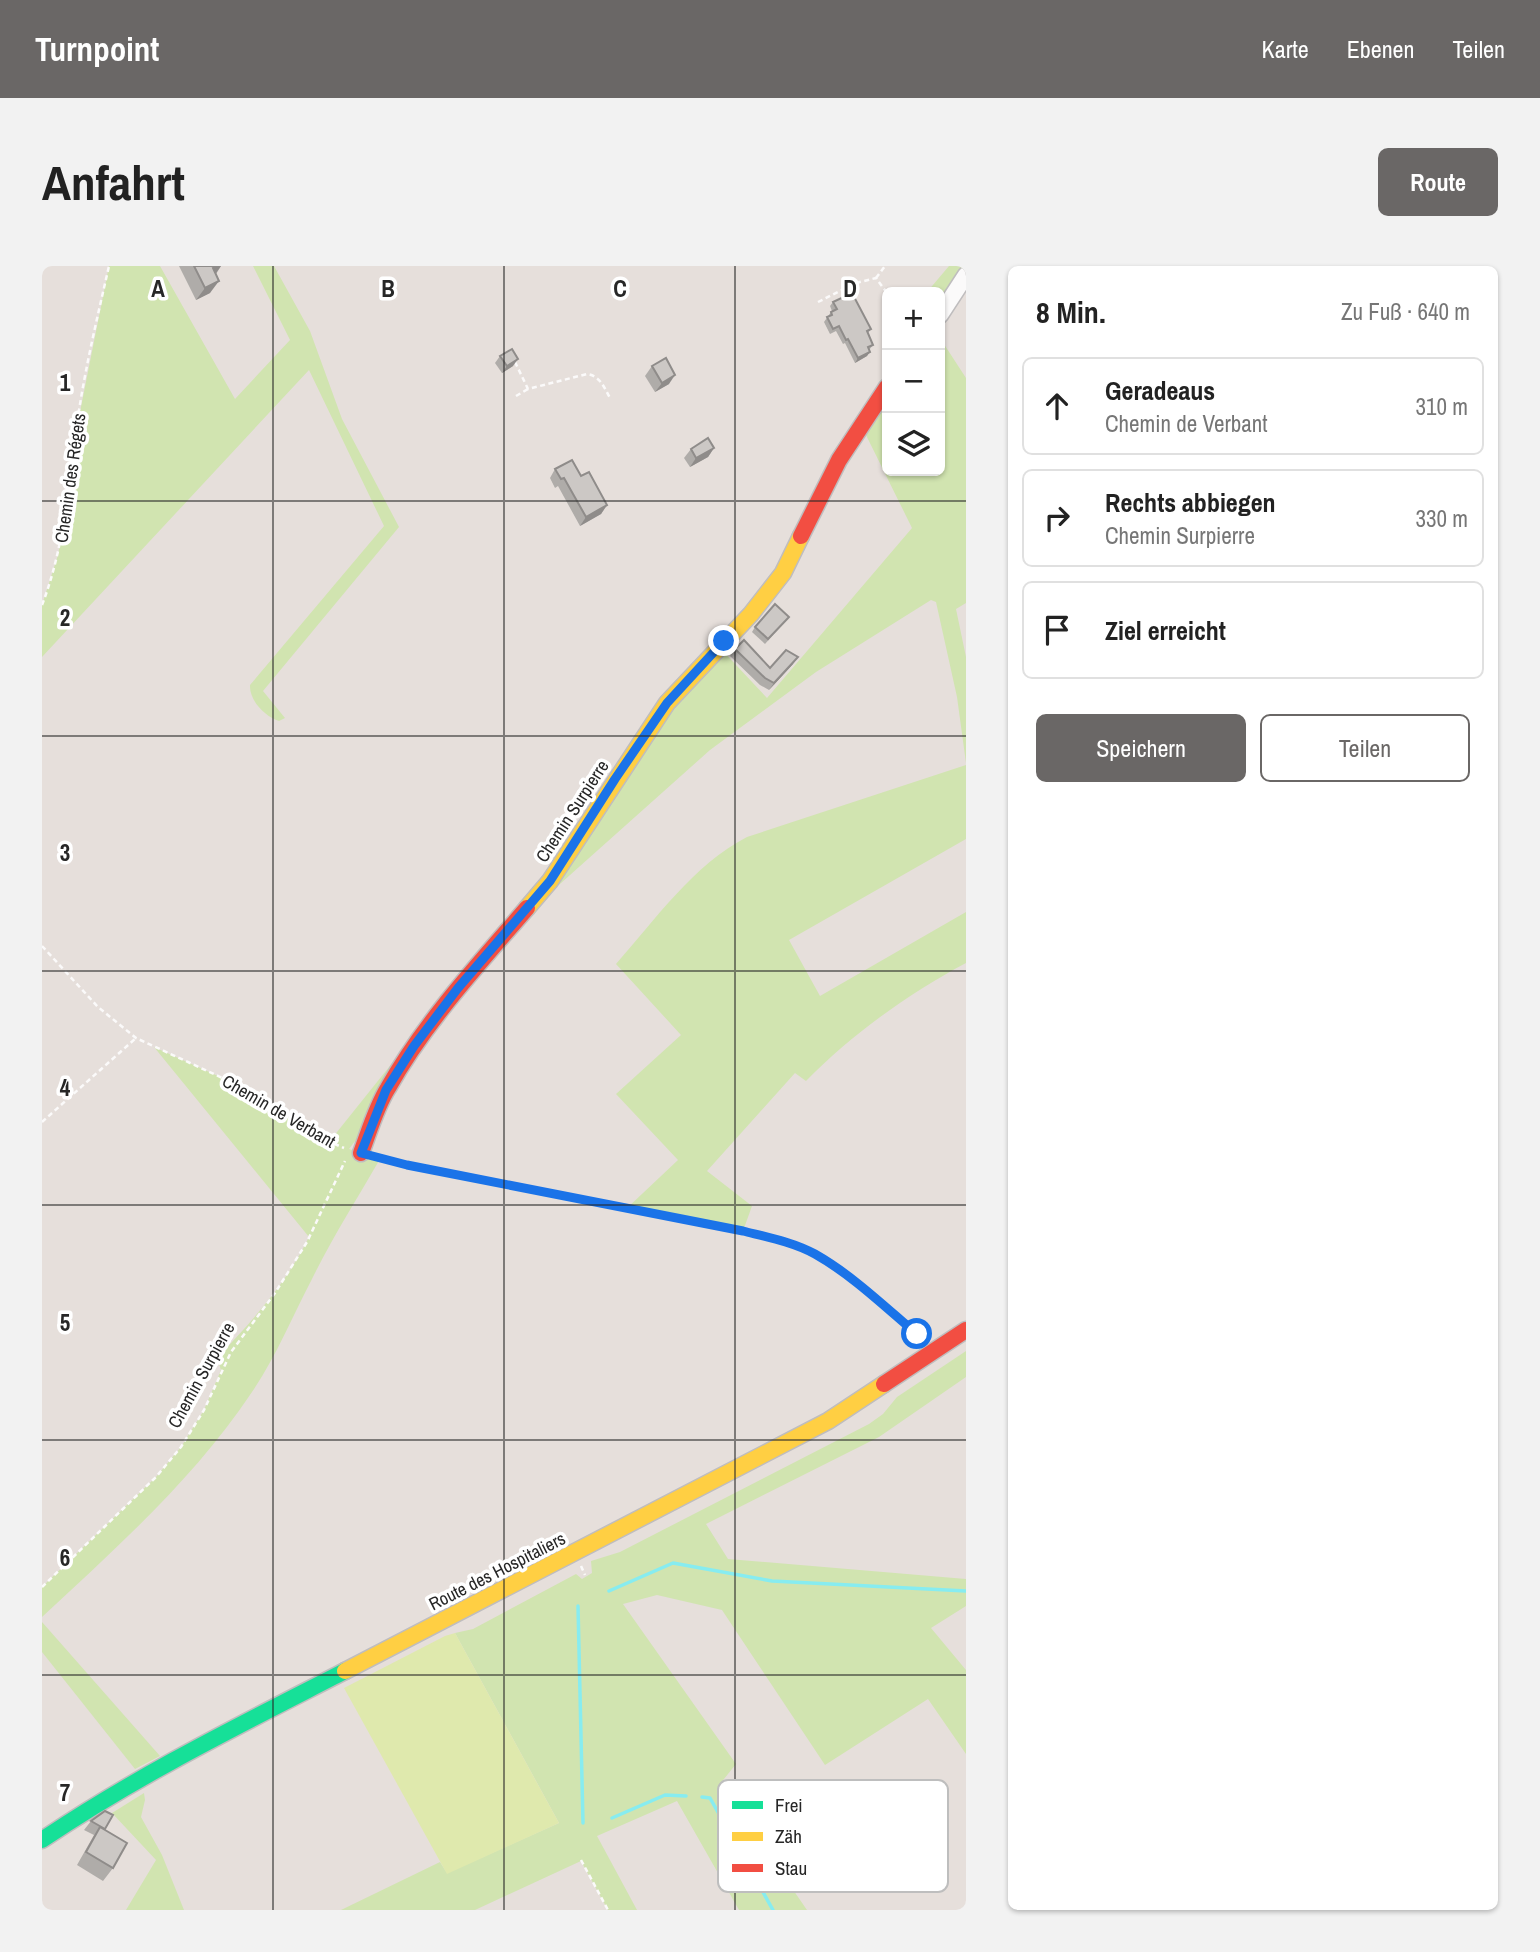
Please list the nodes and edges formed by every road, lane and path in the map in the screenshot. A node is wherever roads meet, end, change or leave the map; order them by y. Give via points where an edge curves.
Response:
1 (109, 266) edge
2 (886, 266) edge
3 (966, 275) edge
4 (876, 278) junction
5 (883, 287) edge
6 (818, 302) dead end
7 (945, 307) edge
8 (511, 353) edge
9 (528, 389) junction
10 (882, 395) edge
11 (516, 396) dead end
12 (610, 398) dead end
13 (42, 605) edge
14 (42, 946) edge
15 (136, 1038) junction
16 (42, 1122) edge
17 (353, 1156) junction
18 (966, 1330) edge
19 (932, 1353) junction
20 (42, 1587) edge
21 (42, 1840) edge
22 (581, 1860) dead end
23 (608, 1910) edge

1 - 13 path, Chemin des Régets via 75,437 58,555
2 - 4 path
3 - 7 street
4 - 5 path
4 - 6 path
8 - 9 path
9 - 11 path
9 - 12 path via 590,374 600,380
10 - 17 street, Chemin Surpierre via 839,460 783,573 667,703 550,881 414,1046
14 - 15 path, Chemin de Verbant via 98,1007
15 - 16 path
15 - 17 path, Chemin de Verbant via 229,1081
17 - 19 path, Chemin de Verbant via 743,1231 796,1246 864,1289 917,1334
17 - 20 path, Chemin Surpierre via 307,1242 231,1352 188,1438 156,1476
18 - 19 street, Route des Hospitaliers
19 - 21 street, Route des Hospitaliers via 828,1421 173,1760
22 - 23 path

